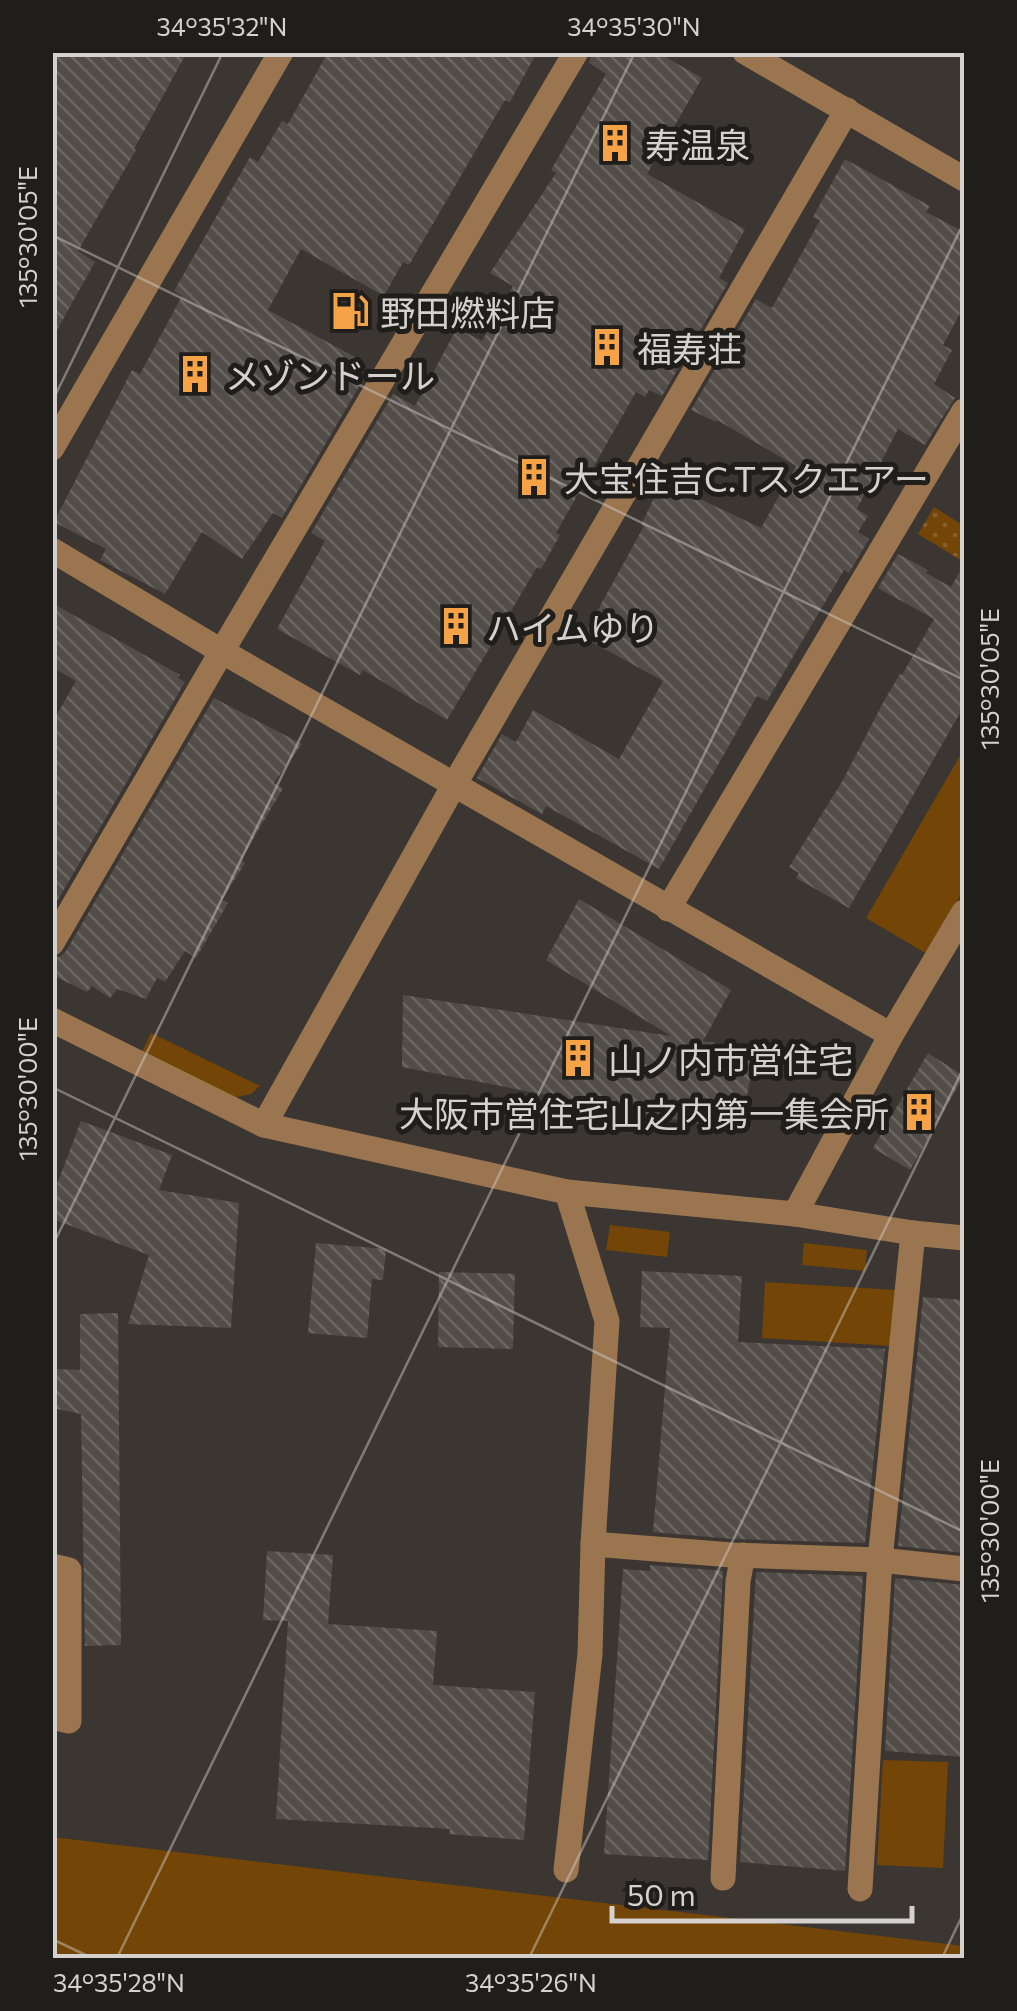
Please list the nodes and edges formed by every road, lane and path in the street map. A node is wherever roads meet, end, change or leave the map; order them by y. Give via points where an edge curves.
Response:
1 (281, 52) edge
2 (576, 52) edge
3 (746, 52) edge
4 (847, 110) junction
5 (964, 179) edge
6 (964, 411) edge
7 (52, 448) edge
8 (52, 550) edge
9 (222, 650) junction
10 (454, 784) junction
11 (668, 909) junction
12 (964, 912) edge
13 (52, 943) edge
14 (52, 1020) edge
15 (891, 1035) junction
16 (264, 1125) junction
17 (567, 1192) junction
18 (795, 1214) junction
19 (914, 1233) junction
20 (964, 1238) edge
21 (594, 1544) junction
22 (743, 1555) junction
23 (880, 1560) junction
24 (52, 1566) edge
25 (964, 1569) edge
26 (52, 1718) edge
27 (566, 1870) dead end
28 (723, 1878) dead end
29 (860, 1888) dead end

1 - 7 street
2 - 9 street
3 - 4 street
4 - 5 street
4 - 10 street
6 - 11 street
8 - 9 street
9 - 10 street
9 - 13 street
10 - 11 street
10 - 16 street
11 - 15 street
12 - 15 street
14 - 16 street
15 - 18 street
16 - 17 street
17 - 18 street
17 - 21 street via 607,1320
18 - 19 street
19 - 20 street
19 - 23 street
21 - 22 street
21 - 27 street via 590,1654
22 - 23 street
22 - 28 street
23 - 25 street
23 - 29 street
24 - 26 street via 69,1570 69,1721

